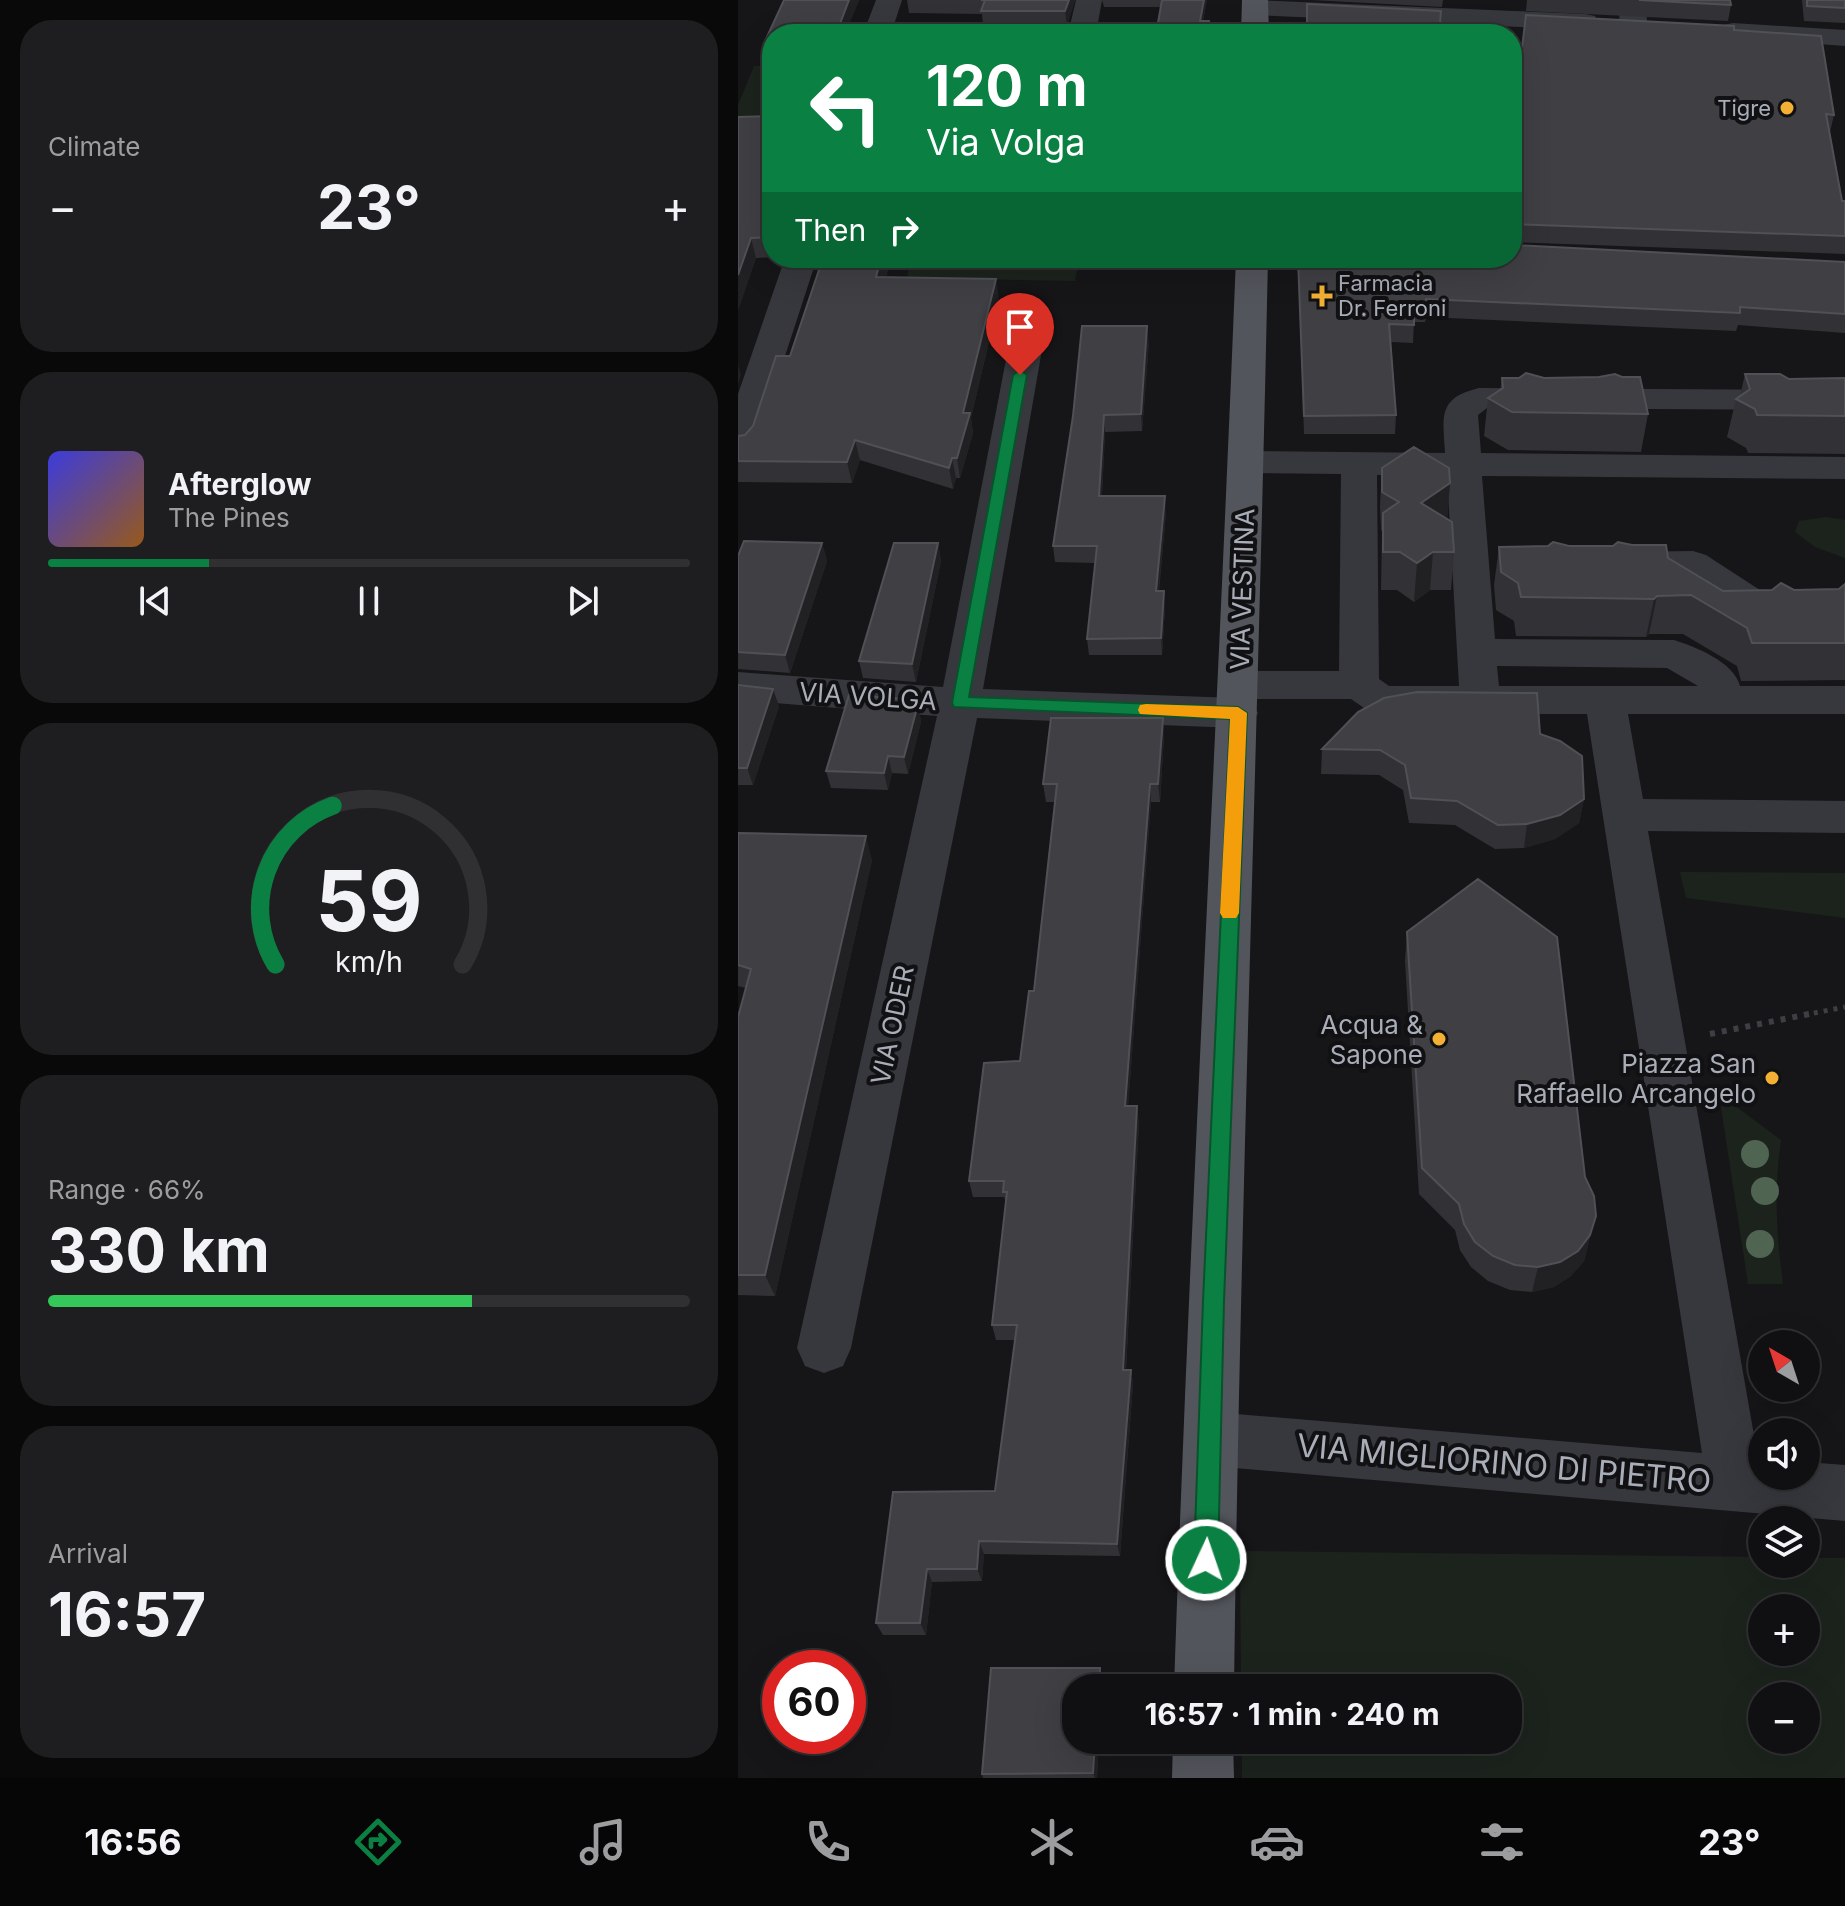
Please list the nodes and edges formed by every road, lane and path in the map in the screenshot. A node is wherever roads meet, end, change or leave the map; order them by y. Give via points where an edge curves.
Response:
1 (889, 0) edge
2 (1089, 0) edge
3 (1633, 12) edge
4 (1255, 14) edge
5 (881, 24) edge
6 (1084, 24) edge
7 (1663, 26) edge
8 (1709, 29) edge
9 (1845, 38) edge
10 (798, 268) edge
11 (1252, 268) edge
12 (1026, 344) dead end
13 (1845, 400) edge
14 (738, 445) edge
15 (1246, 462) junction
16 (1359, 463) junction
17 (1462, 466) junction
18 (1845, 468) edge
19 (1583, 565) edge
20 (1845, 606) edge
21 (1477, 652) junction
22 (1359, 685) junction
23 (738, 686) edge
24 (1239, 699) junction
25 (1480, 700) junction
26 (1605, 700) junction
27 (1723, 700) junction
28 (1845, 700) edge
29 (960, 703) junction
30 (1624, 815) junction
31 (1845, 817) edge
32 (1845, 1007) edge
33 (1662, 1044) junction
34 (824, 1348) dead end
35 (1212, 1439) junction
36 (1734, 1482) junction
37 (1845, 1493) edge
38 (1204, 1674) edge
39 (1203, 1754) edge
40 (1203, 1778) edge

1 - 5 street
2 - 6 street
3 - 4 street
3 - 7 street
8 - 9 street
10 - 14 street
11 - 15 main road, VIA VESTINA
12 - 29 street, VIA ODER
13 - 17 street via 1479,398 1460,411
15 - 16 street
15 - 24 main road, VIA VESTINA
16 - 17 street
16 - 22 street
17 - 18 street
17 - 21 street via 1488,566
19 - 20 street via 1693,564 1755,605
21 - 25 street
21 - 27 street via 1674,654 1719,680
22 - 24 street, VIA VOLGA
22 - 25 street via 1381,700
23 - 29 street, VIA VOLGA
24 - 29 street, VIA VOLGA
24 - 35 main road, VIA VESTINA via 1213,1301
25 - 26 street
26 - 27 street
26 - 30 street
27 - 28 street
29 - 34 street, VIA ODER
30 - 31 street
30 - 33 street
32 - 33 path
33 - 36 street
35 - 36 street, VIA MIGLIORINO DI PIETRO
35 - 38 main road, VIA VESTINA
36 - 37 street, VIA MIGLIORINO DI PIETRO
39 - 40 main road

